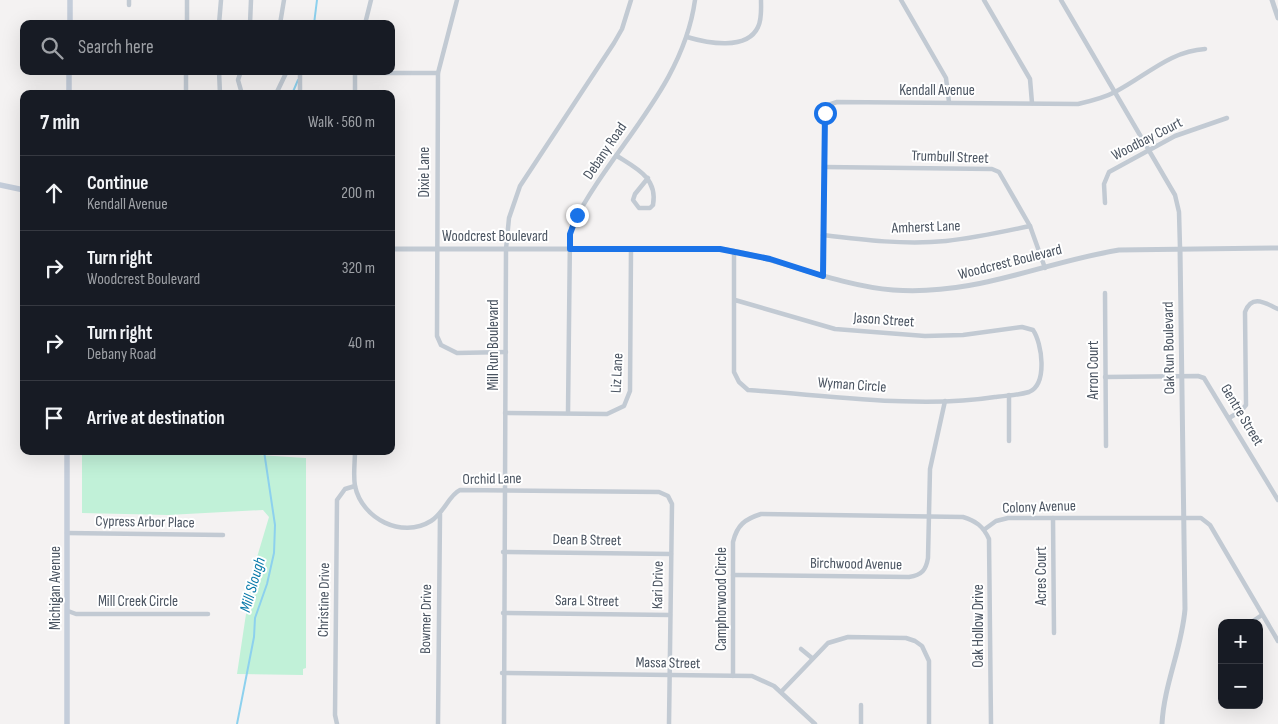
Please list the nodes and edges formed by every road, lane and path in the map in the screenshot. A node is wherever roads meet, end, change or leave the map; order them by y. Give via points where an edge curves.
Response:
1 (70, 0) edge
2 (187, 0) edge
3 (220, 0) edge
4 (252, 0) edge
5 (284, 0) edge
6 (371, 0) edge
7 (458, 0) edge
8 (631, 0) edge
9 (695, 0) edge
10 (761, 0) edge
11 (901, 0) edge
12 (984, 0) edge
13 (1061, 0) edge
14 (1272, 0) edge
15 (1278, 18) edge
16 (70, 20) edge
17 (187, 20) edge
18 (219, 20) edge
19 (250, 20) edge
20 (281, 20) edge
21 (366, 20) edge
22 (687, 37) junction
23 (1206, 49) dead end
24 (395, 72) edge
25 (438, 73) junction
26 (69, 75) edge
27 (186, 75) edge
28 (219, 75) edge
29 (240, 75) edge
30 (285, 75) edge
31 (300, 75) edge
32 (355, 75) edge
33 (69, 90) edge
34 (186, 90) edge
35 (220, 90) edge
36 (241, 90) edge
37 (278, 90) edge
38 (300, 90) edge
39 (355, 90) edge
40 (1115, 92) junction
41 (949, 102) junction
42 (1032, 103) junction
43 (1227, 118) dead end
44 (1148, 149) junction
45 (617, 156) junction
46 (824, 167) junction
47 (648, 178) junction
48 (0, 185) edge
49 (20, 189) edge
50 (1105, 203) dead end
51 (1030, 226) junction
52 (823, 235) junction
53 (1180, 248) junction
54 (1278, 248) edge
55 (395, 249) edge
56 (436, 249) junction
57 (506, 249) junction
58 (570, 249) junction
59 (631, 249) junction
60 (734, 251) junction
61 (1045, 268) junction
62 (823, 276) junction
63 (1105, 293) dead end
64 (735, 300) junction
65 (1278, 309) edge
66 (1033, 330) joint
67 (506, 352) junction
68 (1181, 376) junction
69 (1105, 377) junction
70 (1009, 395) junction
71 (945, 401) junction
72 (505, 413) junction
73 (568, 413) junction
74 (1229, 418) junction
75 (1010, 441) dead end
76 (1106, 446) dead end
77 (67, 455) edge
78 (355, 455) edge
79 (355, 486) junction
80 (504, 491) junction
81 (668, 496) joint
82 (1278, 500) edge
83 (440, 514) junction
84 (929, 516) junction
85 (1185, 517) junction
86 (1053, 518) junction
87 (740, 524) joint
88 (985, 529) junction
89 (67, 533) junction
90 (223, 535) dead end
91 (503, 552) junction
92 (671, 554) junction
93 (733, 575) junction
94 (68, 611) junction
95 (503, 613) junction
96 (208, 614) dead end
97 (670, 614) junction
98 (1262, 615) junction
99 (1256, 619) edge
100 (1054, 633) dead end
101 (1278, 642) edge
102 (801, 649) dead end
103 (812, 658) junction
104 (502, 673) junction
105 (670, 676) junction
106 (733, 676) junction
107 (782, 692) junction
108 (861, 705) dead end
109 (67, 724) edge
110 (337, 724) edge
111 (438, 724) edge
112 (504, 724) edge
113 (669, 724) edge
114 (815, 724) edge
115 (861, 724) edge
116 (929, 724) edge
117 (991, 724) edge
118 (1162, 724) edge

1 - 16 main road
2 - 17 street
3 - 18 street
4 - 19 street
5 - 20 street
6 - 21 street
7 - 25 street, Dixie Lane
8 - 57 street, Mill Run Boulevard via 614,44 520,186 508,218
9 - 22 street, Debany Road
10 - 22 street via 761,18 755,33 738,42 709,42
11 - 41 street via 946,78
12 - 42 street via 1030,79
13 - 40 street, Oak Run Boulevard
14 - 15 street
22 - 45 street, Debany Road via 673,70
23 - 40 street, Kendall Avenue via 1177,54
24 - 25 street
25 - 56 street, Dixie Lane
26 - 33 main road
27 - 34 street
28 - 35 street
29 - 36 street
30 - 37 street
31 - 38 street
32 - 39 street
40 - 42 street, Kendall Avenue via 1078,104
40 - 44 street, Oak Run Boulevard
41 - 42 street, Kendall Avenue
41 - 46 street, Kendall Avenue via 837,102 828,105
43 - 44 street, Woodbay Court
44 - 50 street, Woodbay Court via 1109,172 1104,184
44 - 53 street, Oak Run Boulevard via 1178,203
45 - 47 street
45 - 58 street, Debany Road via 572,224
46 - 51 street, Trumbull Street via 992,169 999,172
46 - 52 street, Kendall Avenue
47 - 47 street via 654,191 653,205 639,208 633,200
48 - 49 main road
51 - 52 street, Amherst Lane via 945,241 877,241
51 - 61 street, Trumbull Street
52 - 62 street, Kendall Avenue
53 - 54 street, Woodcrest Boulevard
53 - 61 street, Woodcrest Boulevard via 1119,250
53 - 68 street, Oak Run Boulevard
55 - 56 street, Woodcrest Boulevard
56 - 57 street, Woodcrest Boulevard
56 - 67 street, Dixie Lane via 436,326 441,345 457,353
57 - 58 street, Woodcrest Boulevard
57 - 67 street, Mill Run Boulevard
58 - 59 street, Woodcrest Boulevard
58 - 73 street, Debany Road
59 - 60 street, Woodcrest Boulevard
59 - 73 street, Liz Lane via 628,401 617,411 607,414
60 - 62 street, Woodcrest Boulevard
60 - 64 street, Wyman Circle
61 - 62 street, Woodcrest Boulevard via 994,282 944,290 893,290
63 - 69 street, Arron Court
64 - 66 street, Jason Street via 835,329 925,336 963,335 1022,327
64 - 71 street, Wyman Circle via 734,372 748,390
65 - 74 street via 1261,301 1248,305 1245,312 1246,405
66 - 70 street, Wyman Circle via 1039,339 1041,373 1038,385 1030,392
67 - 72 street, Mill Run Boulevard
68 - 69 street, Gentre Street
68 - 74 street, Gentre Street via 1204,378
68 - 85 street, Oak Run Boulevard
69 - 76 street, Arron Court
70 - 71 street, Wyman Circle
70 - 75 street
71 - 84 street, Birchwood Avenue via 930,469
72 - 73 street, Liz Lane
72 - 80 street, Mill Run Boulevard
74 - 82 street, Gentre Street
77 - 89 main road, Michigan Avenue
78 - 79 street, Orchid Lane
79 - 83 street, Orchid Lane via 370,513 395,527 422,525
79 - 110 street, Christine Drive via 345,489 338,500
80 - 81 street, Orchid Lane via 659,492
80 - 83 street, Orchid Lane via 460,490 455,492
80 - 91 street, Mill Run Boulevard
81 - 92 street, Kari Drive via 672,504
83 - 111 street, Bowmer Drive
84 - 87 street, Colony Avenue via 762,514
84 - 88 street, Colony Avenue via 963,517 975,520
84 - 93 street, Birchwood Avenue via 927,567 918,576
85 - 86 street, Colony Avenue
85 - 98 street, Colony Avenue via 1207,520
85 - 118 street, Oak Run Boulevard via 1183,629 1166,693
86 - 88 street, Colony Avenue via 1008,518
86 - 100 street, Acres Court
87 - 93 street, Camphorwood Circle via 733,542
88 - 117 street, Oak Hollow Drive via 990,548
89 - 90 street, Cypress Arbor Place
89 - 94 main road, Michigan Avenue
91 - 92 street, Dean B Street
91 - 95 street, Mill Run Boulevard
92 - 97 street, Kari Drive
93 - 106 street, Camphorwood Circle
94 - 96 street, Mill Creek Circle via 76,614
94 - 109 main road, Michigan Avenue
95 - 97 street, Sara L Street
95 - 104 street, Mill Run Boulevard
97 - 105 street, Kari Drive
98 - 99 street
98 - 101 street, Colony Avenue
102 - 103 street
103 - 107 street
103 - 116 street via 838,638 906,638 915,641 922,646 929,661
104 - 105 street, Massa Street
104 - 112 street, Mill Run Boulevard
105 - 106 street, Massa Street
105 - 113 street, Kari Drive
106 - 107 street, Massa Street via 760,678
107 - 114 street, Massa Street
108 - 115 street

